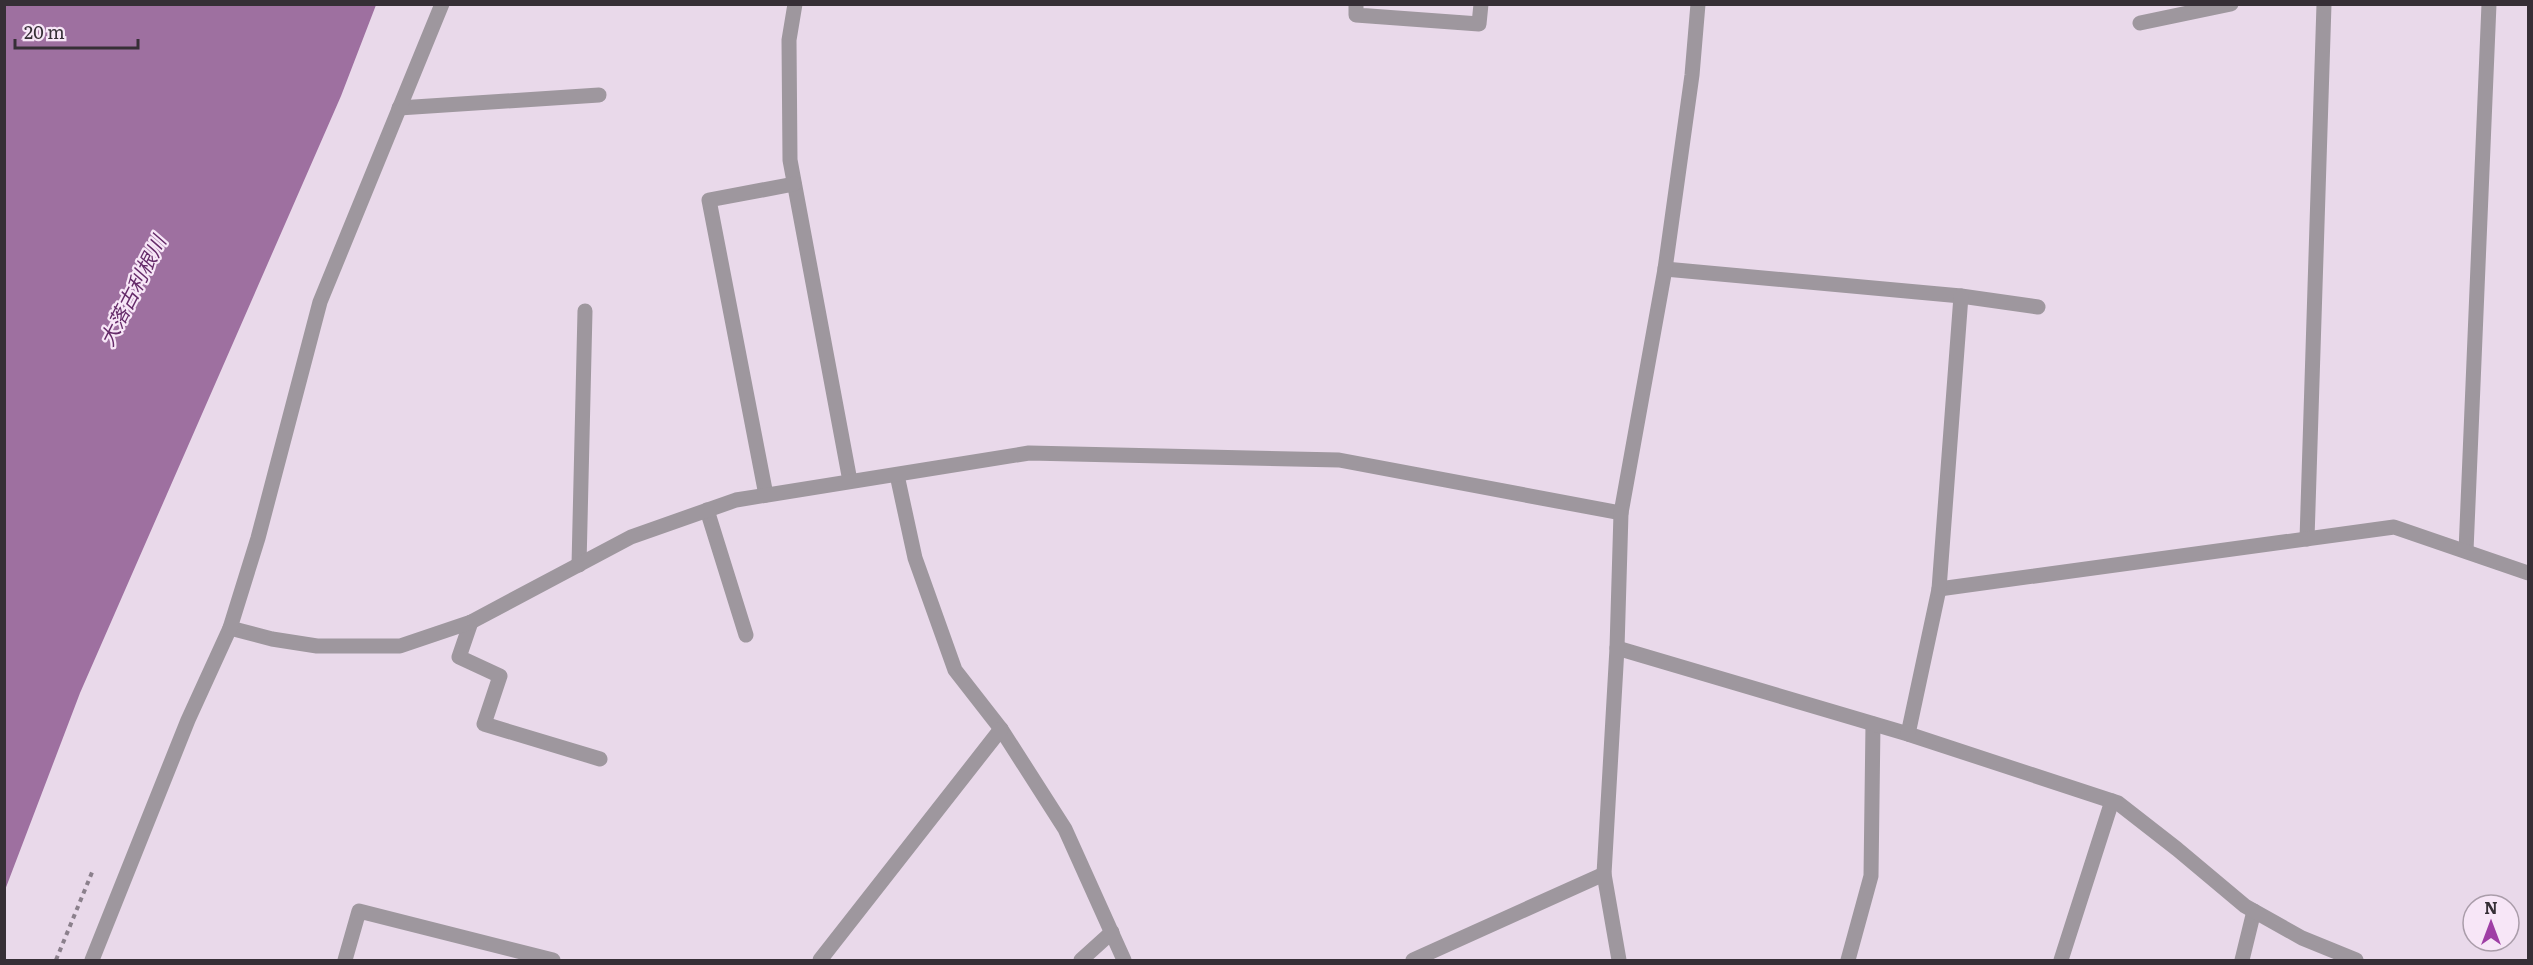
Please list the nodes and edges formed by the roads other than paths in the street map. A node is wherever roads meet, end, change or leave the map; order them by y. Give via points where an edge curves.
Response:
1 (442, 4) edge
2 (795, 4) edge
3 (1356, 4) edge
4 (1480, 4) edge
5 (1698, 4) edge
6 (2231, 4) edge
7 (2324, 4) edge
8 (2488, 4) edge
9 (2140, 23) dead end
10 (599, 95) dead end
11 (399, 108) junction
12 (794, 184) junction
13 (1665, 269) junction
14 (1961, 296) junction
15 (2038, 307) dead end
16 (585, 311) dead end
17 (897, 475) junction
18 (850, 481) junction
19 (766, 495) junction
20 (707, 510) junction
21 (1621, 513) junction
22 (2307, 539) junction
23 (2466, 551) junction
24 (579, 565) junction
25 (2529, 573) edge
26 (1940, 589) junction
27 (471, 622) junction
28 (230, 628) junction
29 (746, 635) dead end
30 (1617, 648) junction
31 (1873, 724) junction
32 (1001, 729) junction
33 (1908, 734) junction
34 (600, 759) dead end
35 (2112, 801) junction
36 (1604, 874) junction
37 (2254, 911) junction
38 (1112, 932) junction
39 (92, 960) edge
40 (345, 960) edge
41 (553, 960) edge
42 (820, 960) edge
43 (1080, 960) edge
44 (1124, 960) edge
45 (1413, 960) edge
46 (1619, 960) edge
47 (1848, 960) edge
48 (2061, 960) edge
49 (2242, 960) edge
50 (2356, 960) edge

1 - 11 street
2 - 12 street via 789,40 790,160
3 - 4 street via 1356,15 1479,24
5 - 13 street
6 - 9 street
7 - 22 street
8 - 23 street
10 - 11 street
11 - 28 street via 320,302 258,538
12 - 18 street
12 - 19 street via 709,200
13 - 14 street
13 - 21 street
14 - 15 street
14 - 26 street
16 - 24 street
17 - 18 street
17 - 21 street via 1029,453 1339,460
17 - 32 street via 915,558 956,670
18 - 19 street
19 - 20 street
20 - 24 street via 631,537
20 - 29 street
21 - 30 street
22 - 23 street via 2394,527
22 - 26 street
23 - 25 street
24 - 27 street
26 - 33 street
27 - 28 street via 400,646 317,646
27 - 34 street via 459,657 500,676 484,724
28 - 39 street via 188,720
30 - 31 street
30 - 36 street
31 - 33 street
31 - 47 street via 1871,876
32 - 38 street via 1065,829
32 - 42 street
33 - 35 street
35 - 37 street
35 - 48 street
36 - 45 street
36 - 46 street
37 - 49 street
37 - 50 street via 2302,938
38 - 43 street
38 - 44 street
40 - 41 street via 359,911

